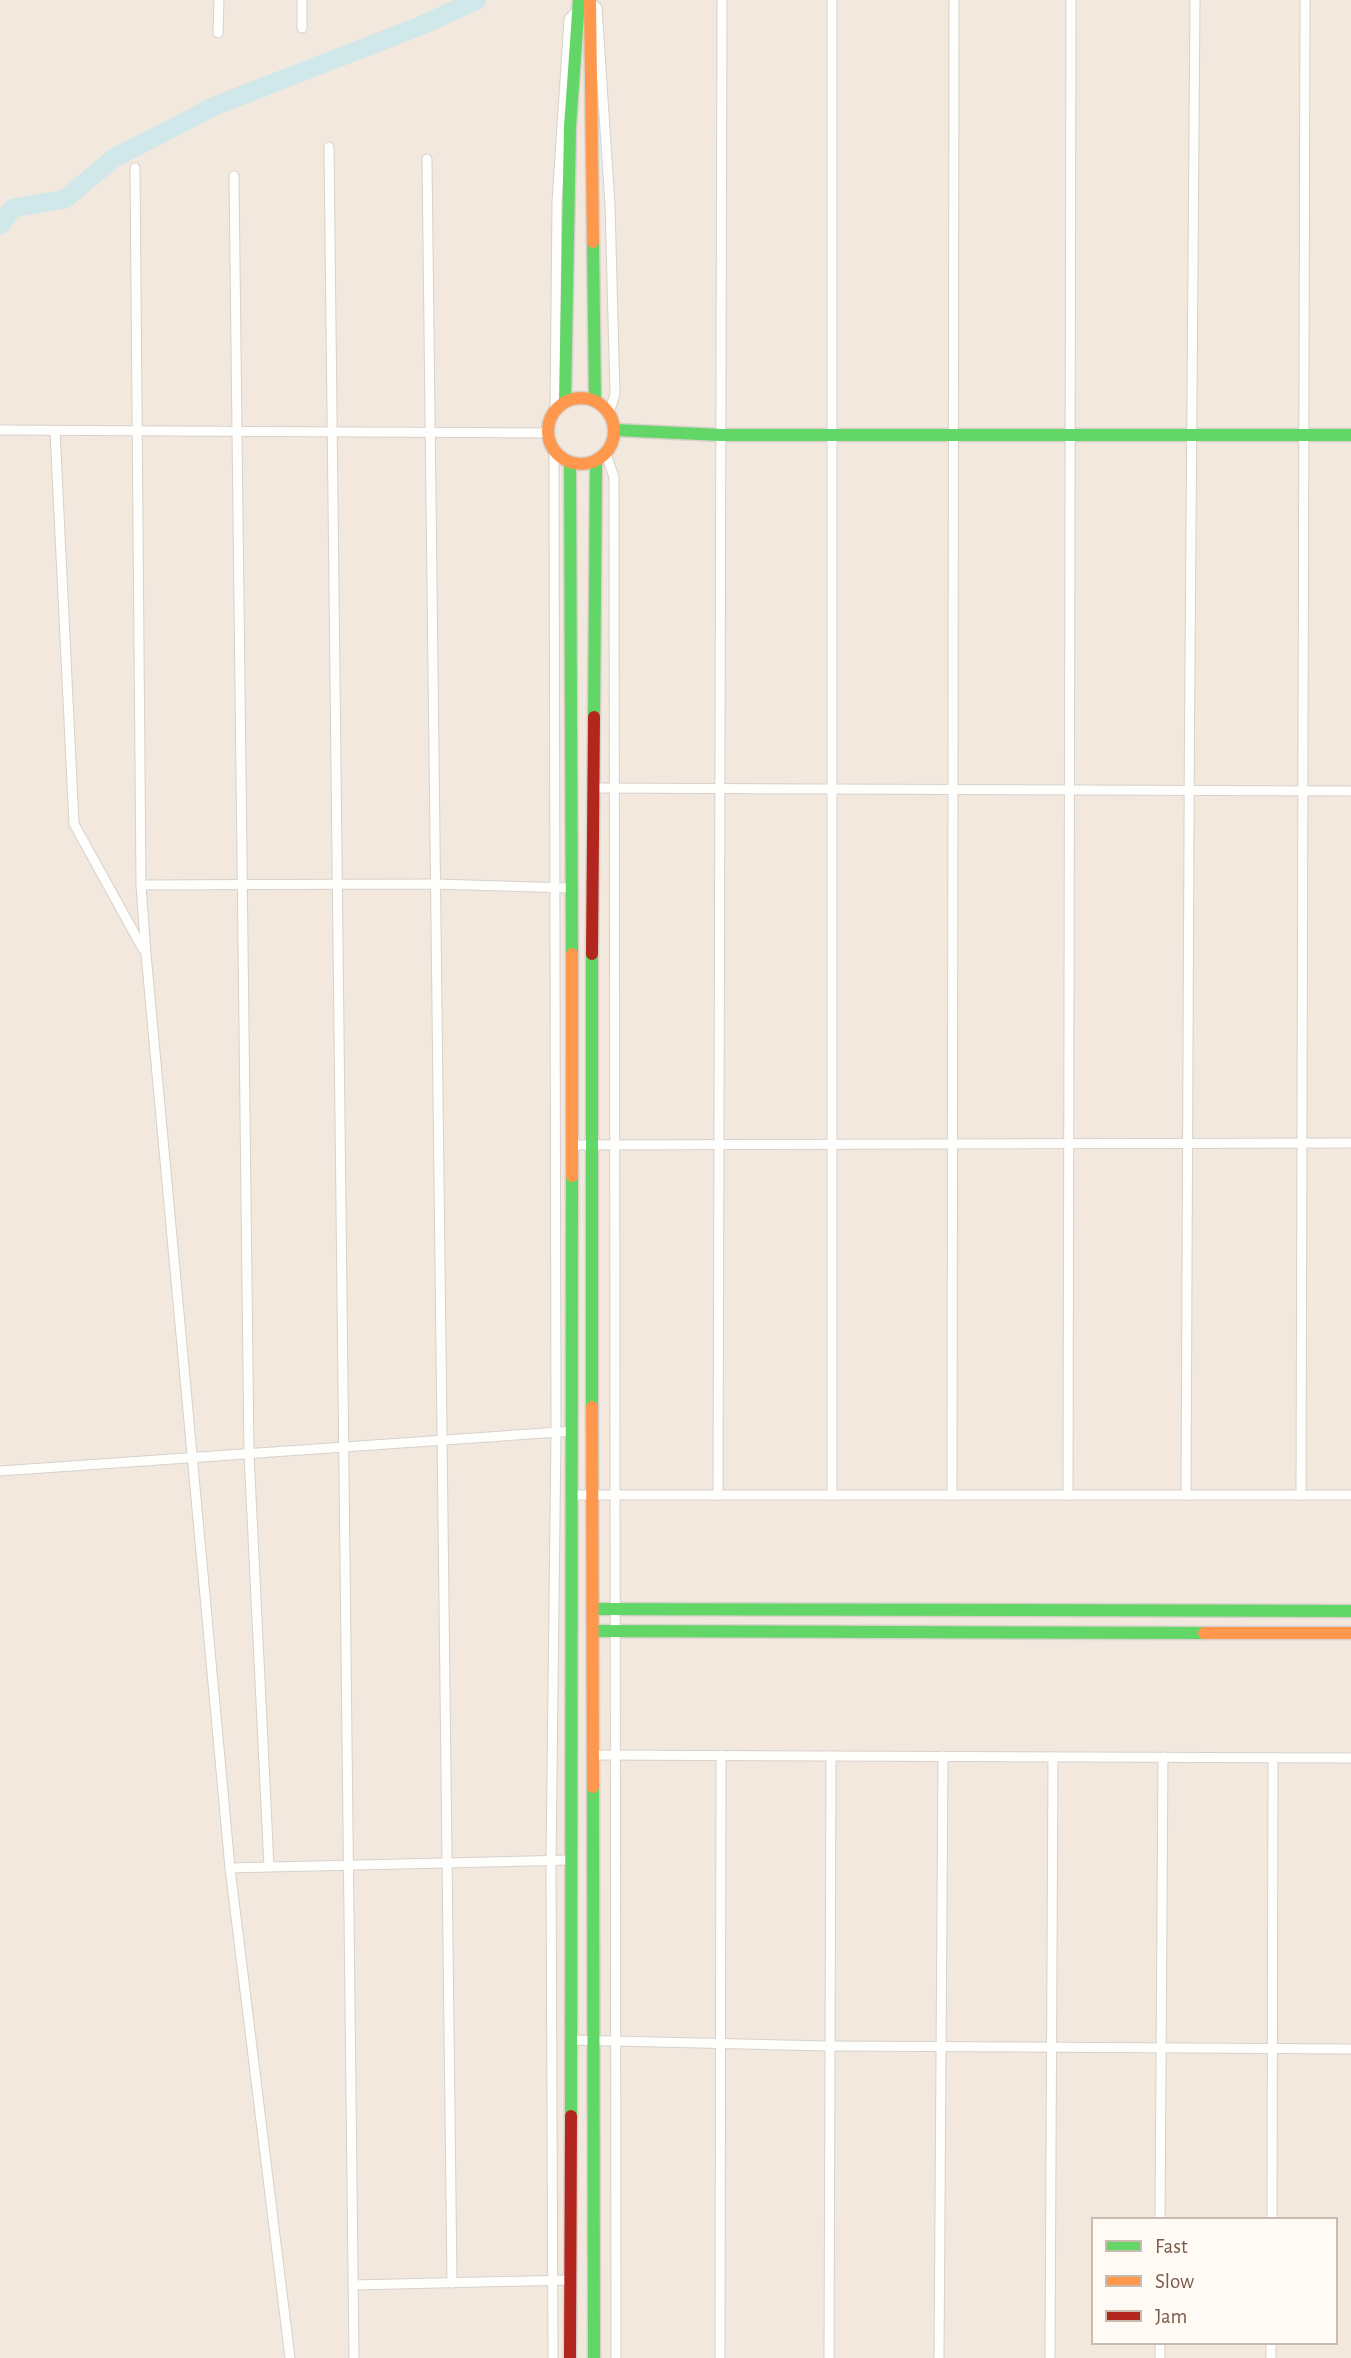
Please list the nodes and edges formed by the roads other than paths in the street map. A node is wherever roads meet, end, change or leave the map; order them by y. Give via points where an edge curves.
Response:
1 (219, 0) edge
2 (302, 0) edge
3 (590, 0) edge
4 (832, 0) edge
5 (954, 0) edge
6 (1071, 0) edge
7 (1195, 0) edge
8 (1305, 0) edge
9 (722, 1) edge
10 (578, 5) edge
11 (302, 28) dead end
12 (218, 33) dead end
13 (329, 147) dead end
14 (427, 159) dead end
15 (135, 168) dead end
16 (234, 176) dead end
17 (595, 400) junction
18 (560, 405) junction
19 (609, 413) junction
20 (0, 430) edge
21 (615, 430) junction
22 (55, 431) junction
23 (138, 431) junction
24 (237, 432) junction
25 (333, 433) junction
26 (430, 433) junction
27 (548, 433) junction
28 (721, 435) junction
29 (833, 435) junction
30 (953, 435) junction
31 (1072, 435) junction
32 (1189, 435) junction
33 (1305, 435) junction
34 (1351, 435) edge
35 (554, 452) junction
36 (601, 458) junction
37 (570, 463) junction
38 (593, 788) junction
39 (614, 788) junction
40 (721, 789) junction
41 (833, 789) junction
42 (954, 789) junction
43 (1070, 790) junction
44 (1191, 790) junction
45 (1304, 791) junction
46 (1351, 791) edge
47 (339, 884) junction
48 (436, 884) junction
49 (141, 885) junction
50 (242, 885) junction
51 (554, 887) junction
52 (571, 887) junction
53 (146, 954) junction
54 (1304, 1143) junction
55 (1351, 1143) edge
56 (721, 1144) junction
57 (834, 1144) junction
58 (954, 1144) junction
59 (1071, 1144) junction
60 (1189, 1144) junction
61 (571, 1145) junction
62 (591, 1145) junction
63 (614, 1145) junction
64 (573, 1431) junction
65 (556, 1433) junction
66 (442, 1440) junction
67 (344, 1447) junction
68 (249, 1454) junction
69 (190, 1458) junction
70 (0, 1471) edge
71 (718, 1494) junction
72 (572, 1495) junction
73 (594, 1495) junction
74 (613, 1495) junction
75 (832, 1495) junction
76 (952, 1495) junction
77 (1068, 1495) junction
78 (1186, 1495) junction
79 (1301, 1495) junction
80 (1351, 1495) edge
81 (593, 1609) junction
82 (614, 1609) junction
83 (1351, 1611) edge
84 (593, 1631) junction
85 (614, 1631) junction
86 (1351, 1633) edge
87 (592, 1755) junction
88 (614, 1755) junction
89 (721, 1755) junction
90 (831, 1756) junction
91 (943, 1756) junction
92 (1053, 1757) junction
93 (1163, 1757) junction
94 (1273, 1758) junction
95 (1351, 1758) edge
96 (569, 1860) junction
97 (551, 1861) junction
98 (447, 1863) junction
99 (346, 1866) junction
100 (269, 1867) junction
101 (230, 1868) junction
102 (570, 2040) junction
103 (593, 2042) junction
104 (615, 2042) junction
105 (720, 2042) junction
106 (828, 2046) junction
107 (941, 2046) junction
108 (1051, 2047) junction
109 (1161, 2048) junction
110 (1273, 2048) junction
111 (1351, 2049) edge
112 (1160, 2218) edge
113 (1272, 2218) edge
114 (569, 2280) junction
115 (554, 2281) junction
116 (452, 2283) junction
117 (353, 2285) junction
118 (290, 2358) edge
119 (354, 2358) edge
120 (553, 2358) edge
121 (570, 2358) edge
122 (594, 2358) edge
123 (616, 2358) edge
124 (720, 2358) edge
125 (829, 2358) edge
126 (939, 2358) edge
127 (1050, 2358) edge

1 - 12 street
2 - 11 street
3 - 17 main road
3 - 19 street via 597,8 609,192 615,394
4 - 29 street
5 - 30 street
6 - 31 street
7 - 32 street
8 - 33 street
9 - 28 street
10 - 18 main road
13 - 25 street
14 - 26 street
15 - 23 street
16 - 24 street
17 - 18 main road via 580,397
17 - 19 main road
18 - 27 main road
19 - 21 main road
20 - 22 street
21 - 28 main road
21 - 36 main road via 613,443
22 - 23 street
22 - 53 street via 74,824
23 - 24 street
23 - 49 street
24 - 25 street
24 - 50 street
25 - 26 street
25 - 47 street
26 - 27 street
26 - 48 street
27 - 35 main road
28 - 29 main road
28 - 40 street
29 - 30 main road
29 - 41 street
30 - 31 main road
30 - 42 street
31 - 32 main road
31 - 43 street
32 - 33 main road
32 - 44 street
33 - 34 main road
33 - 45 street
35 - 37 main road
35 - 51 street
36 - 37 main road via 583,465
36 - 38 main road
36 - 39 street via 614,477
37 - 52 main road
38 - 39 street
38 - 62 main road
39 - 40 street
39 - 63 street
40 - 41 street
40 - 56 street
41 - 42 street
41 - 57 street
42 - 43 street
42 - 58 street
43 - 44 street
43 - 59 street
44 - 45 street
44 - 60 street
45 - 46 street
45 - 54 street
47 - 48 street
47 - 50 street
47 - 67 street
48 - 51 street
48 - 66 street
49 - 50 street
49 - 53 street
50 - 68 street
51 - 52 street
51 - 65 street
52 - 61 main road
53 - 69 street
54 - 55 street
54 - 60 street
54 - 79 street
56 - 57 street
56 - 63 street
56 - 71 street
57 - 58 street
57 - 75 street
58 - 59 street
58 - 76 street
59 - 60 street
59 - 77 street
60 - 78 street
61 - 62 street
61 - 64 main road
62 - 63 street
62 - 73 main road
63 - 74 street
64 - 65 street
64 - 72 main road
65 - 66 street
65 - 97 street
66 - 67 street
66 - 98 street
67 - 68 street
67 - 99 street
68 - 69 street
68 - 100 street
69 - 70 street
69 - 101 street
71 - 74 street
71 - 75 street
72 - 73 street
72 - 96 main road
73 - 74 street
73 - 81 main road
74 - 82 street
75 - 76 street
76 - 77 street
77 - 78 street
78 - 79 street
79 - 80 street
81 - 82 main road
81 - 84 main road
82 - 83 main road
82 - 85 street
84 - 85 main road
84 - 87 main road
85 - 86 main road
85 - 88 street
87 - 88 street
87 - 103 main road
88 - 89 street
88 - 104 street
89 - 90 street
89 - 105 street
90 - 91 street
90 - 106 street
91 - 92 street
91 - 107 street
92 - 93 street
92 - 108 street
93 - 94 street
93 - 109 street
94 - 95 street
94 - 110 street
96 - 97 street
96 - 102 main road
97 - 98 street
97 - 115 street
98 - 99 street
98 - 116 street
99 - 100 street
99 - 117 street
100 - 101 street
101 - 118 street
102 - 103 street
102 - 114 main road
103 - 104 street
103 - 122 main road
104 - 105 street
104 - 123 street
105 - 106 street
105 - 124 street
106 - 107 street
106 - 125 street
107 - 108 street
107 - 126 street
108 - 109 street
108 - 127 street
109 - 110 street
109 - 112 street
110 - 111 street
110 - 113 street
114 - 115 street
114 - 121 main road
115 - 116 street
115 - 120 street
116 - 117 street
117 - 119 street

